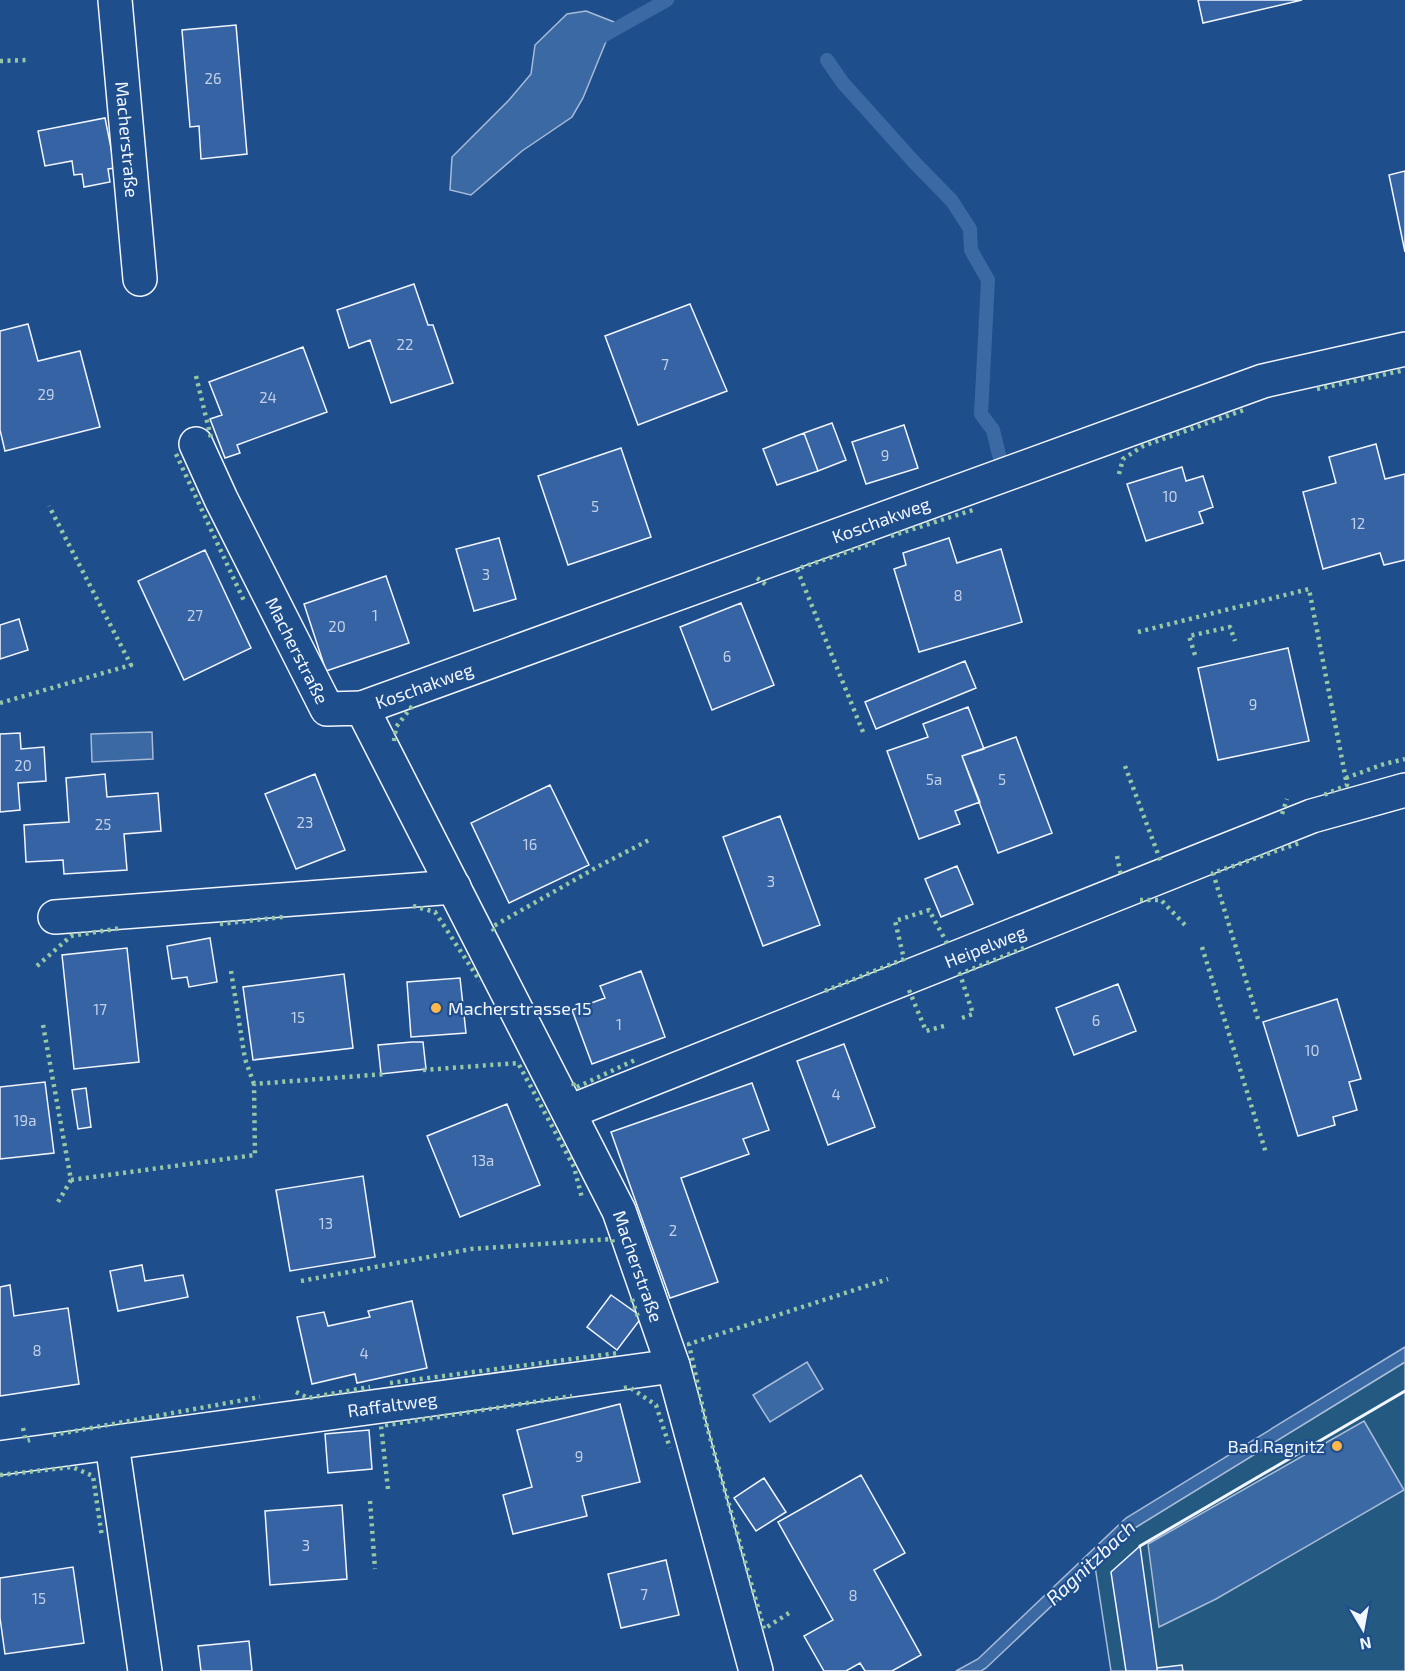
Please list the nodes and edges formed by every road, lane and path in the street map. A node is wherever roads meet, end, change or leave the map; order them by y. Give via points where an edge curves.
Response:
1 (114, 0) edge
2 (140, 279) dead end
3 (1405, 349) edge
4 (196, 444) dead end
5 (362, 708) junction
6 (1405, 790) edge
7 (454, 888) junction
8 (55, 917) dead end
9 (570, 1112) junction
10 (673, 1366) junction
11 (112, 1444) junction
12 (0, 1458) edge
13 (145, 1671) edge
14 (756, 1671) edge

1 - 2 street, Macherstraße
3 - 5 street, Koschakweg via 1263,381
4 - 5 street, Macherstraße via 327,709
5 - 7 street, Macherstraße
6 - 9 street, Heipelweg via 1312,816
7 - 8 street
7 - 9 street, Macherstraße
9 - 10 street, Macherstraße via 619,1211
10 - 11 street, Raffaltweg
10 - 14 street, Macherstraße
11 - 12 street, Raffaltweg
11 - 13 street

